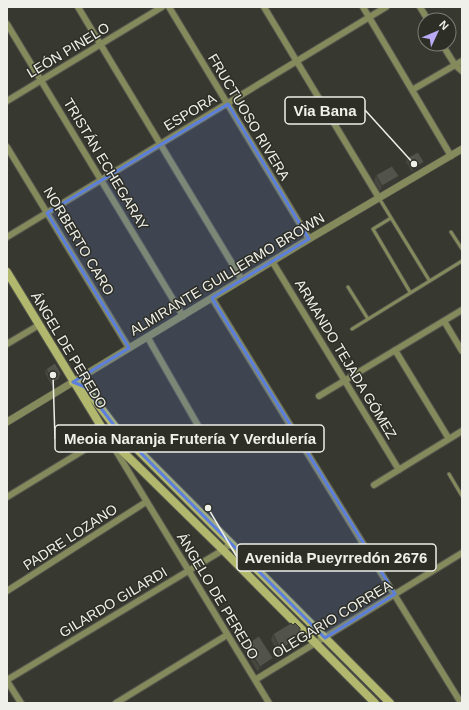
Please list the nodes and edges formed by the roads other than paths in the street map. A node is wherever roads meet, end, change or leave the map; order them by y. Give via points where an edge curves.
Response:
1 (78, 7) edge
2 (162, 7) edge
3 (169, 7) edge
4 (264, 7) edge
5 (363, 7) edge
6 (386, 7) edge
7 (369, 17) junction
8 (7, 24) edge
9 (101, 44) junction
10 (447, 52) edge
11 (462, 61) edge
12 (297, 62) junction
13 (455, 65) junction
14 (462, 71) edge
15 (41, 80) junction
16 (412, 90) junction
17 (7, 101) edge
18 (228, 104) junction
19 (161, 144) junction
20 (7, 147) edge
21 (462, 149) edge
22 (451, 156) junction
23 (102, 180) junction
24 (379, 198) junction
25 (47, 213) junction
26 (391, 218) junction
27 (451, 232) dead end
28 (7, 237) edge
29 (309, 239) junction
30 (462, 249) edge
31 (272, 261) junction
32 (462, 261) edge
33 (7, 272) edge
34 (242, 280) junction
35 (429, 280) junction
36 (348, 287) dead end
37 (410, 292) junction
38 (212, 298) junction
39 (462, 310) edge
40 (183, 316) junction
41 (368, 319) junction
42 (444, 321) junction
43 (38, 325) junction
44 (352, 329) dead end
45 (148, 338) junction
46 (7, 344) edge
47 (129, 348) junction
48 (395, 350) junction
49 (462, 351) edge
50 (345, 381) junction
51 (73, 382) junction
52 (319, 396) dead end
53 (7, 422) edge
54 (200, 429) dead end
55 (462, 431) edge
56 (107, 436) junction
57 (449, 439) junction
58 (399, 470) junction
59 (449, 474) dead end
60 (374, 485) dead end
61 (462, 496) edge
62 (7, 497) edge
63 (146, 502) junction
64 (231, 543) junction
65 (223, 550) junction
66 (462, 553) edge
67 (188, 571) junction
68 (7, 591) edge
69 (395, 594) junction
70 (227, 635) junction
71 (325, 638) junction
72 (316, 643) junction
73 (7, 680) edge
74 (255, 680) junction
75 (20, 703) edge
76 (116, 703) edge
77 (268, 703) edge
78 (375, 703) edge
79 (390, 703) edge
80 (461, 703) edge

1 - 9 street
2 - 9 street, LEÓN PINELO
3 - 18 street, FRUCTUOSO RIVERA
4 - 12 street
5 - 7 street
6 - 7 street, ESPORA
7 - 12 street, ESPORA
7 - 16 street
8 - 15 street, TRISTÁN ECHEGARAY
9 - 15 street, LEÓN PINELO
9 - 19 street
10 - 13 street
11 - 13 street
12 - 18 street, ESPORA
12 - 24 street
13 - 14 street
13 - 16 street
15 - 17 street, LEÓN PINELO
15 - 23 street, TRISTÁN ECHEGARAY
16 - 22 street
18 - 19 street, ESPORA
18 - 29 street, FRUCTUOSO RIVERA
19 - 23 street, ESPORA
19 - 34 street
20 - 25 street, NORBERTO CARO
21 - 22 street, ALMIRANTE GUILLERMO BROWN
22 - 24 street, ALMIRANTE GUILLERMO BROWN
23 - 25 street, ESPORA
23 - 40 street, TRISTÁN ECHEGARAY
24 - 26 lane
24 - 29 street, ALMIRANTE GUILLERMO BROWN
25 - 28 street, ESPORA
25 - 47 street, NORBERTO CARO
26 - 35 lane
26 - 37 lane via 374,229
27 - 30 lane
29 - 31 street, ALMIRANTE GUILLERMO BROWN
31 - 34 street, ALMIRANTE GUILLERMO BROWN
31 - 50 street, ARMANDO TEJADA GÓMEZ
32 - 35 lane
33 - 43 main road, ÁNGEL DE PEREDO
34 - 38 street, ALMIRANTE GUILLERMO BROWN
35 - 37 lane
36 - 41 lane
37 - 41 lane
38 - 40 street, ALMIRANTE GUILLERMO BROWN
38 - 69 street
39 - 42 street
40 - 45 street, ALMIRANTE GUILLERMO BROWN
41 - 44 lane
42 - 48 street
42 - 49 street
43 - 46 street
43 - 51 main road, ÁNGEL DE PEREDO
45 - 47 street, ALMIRANTE GUILLERMO BROWN
45 - 54 street
47 - 51 street, ALMIRANTE GUILLERMO BROWN
48 - 50 street
48 - 57 street
50 - 52 street
50 - 58 street, ARMANDO TEJADA GÓMEZ
51 - 53 street, ALMIRANTE GUILLERMO BROWN
51 - 56 main road, ÁNGEL DE PEREDO
51 - 64 main road via 85,387 116,428
55 - 57 street
56 - 62 street
56 - 63 street, ÁNGEL DE PEREDO
56 - 65 main road
57 - 58 street
58 - 60 street
59 - 61 lane
63 - 67 street, ÁNGELO DE PEREDO
63 - 68 street, PADRE LOZANO
64 - 65 street, GILARDO GILARDI
64 - 71 main road
65 - 67 street, GILARDO GILARDI
65 - 72 main road
66 - 69 street, OLEGARIO CORREA
67 - 70 street, ÁNGELO DE PEREDO
67 - 73 street, GILARDO GILARDI
69 - 71 street, OLEGARIO CORREA
69 - 80 street
70 - 74 street, ÁNGELO DE PEREDO
70 - 76 street
71 - 72 street, OLEGARIO CORREA
71 - 79 main road
72 - 74 street, OLEGARIO CORREA
72 - 78 main road
73 - 75 street
74 - 77 street, ÁNGELO DE PEREDO

